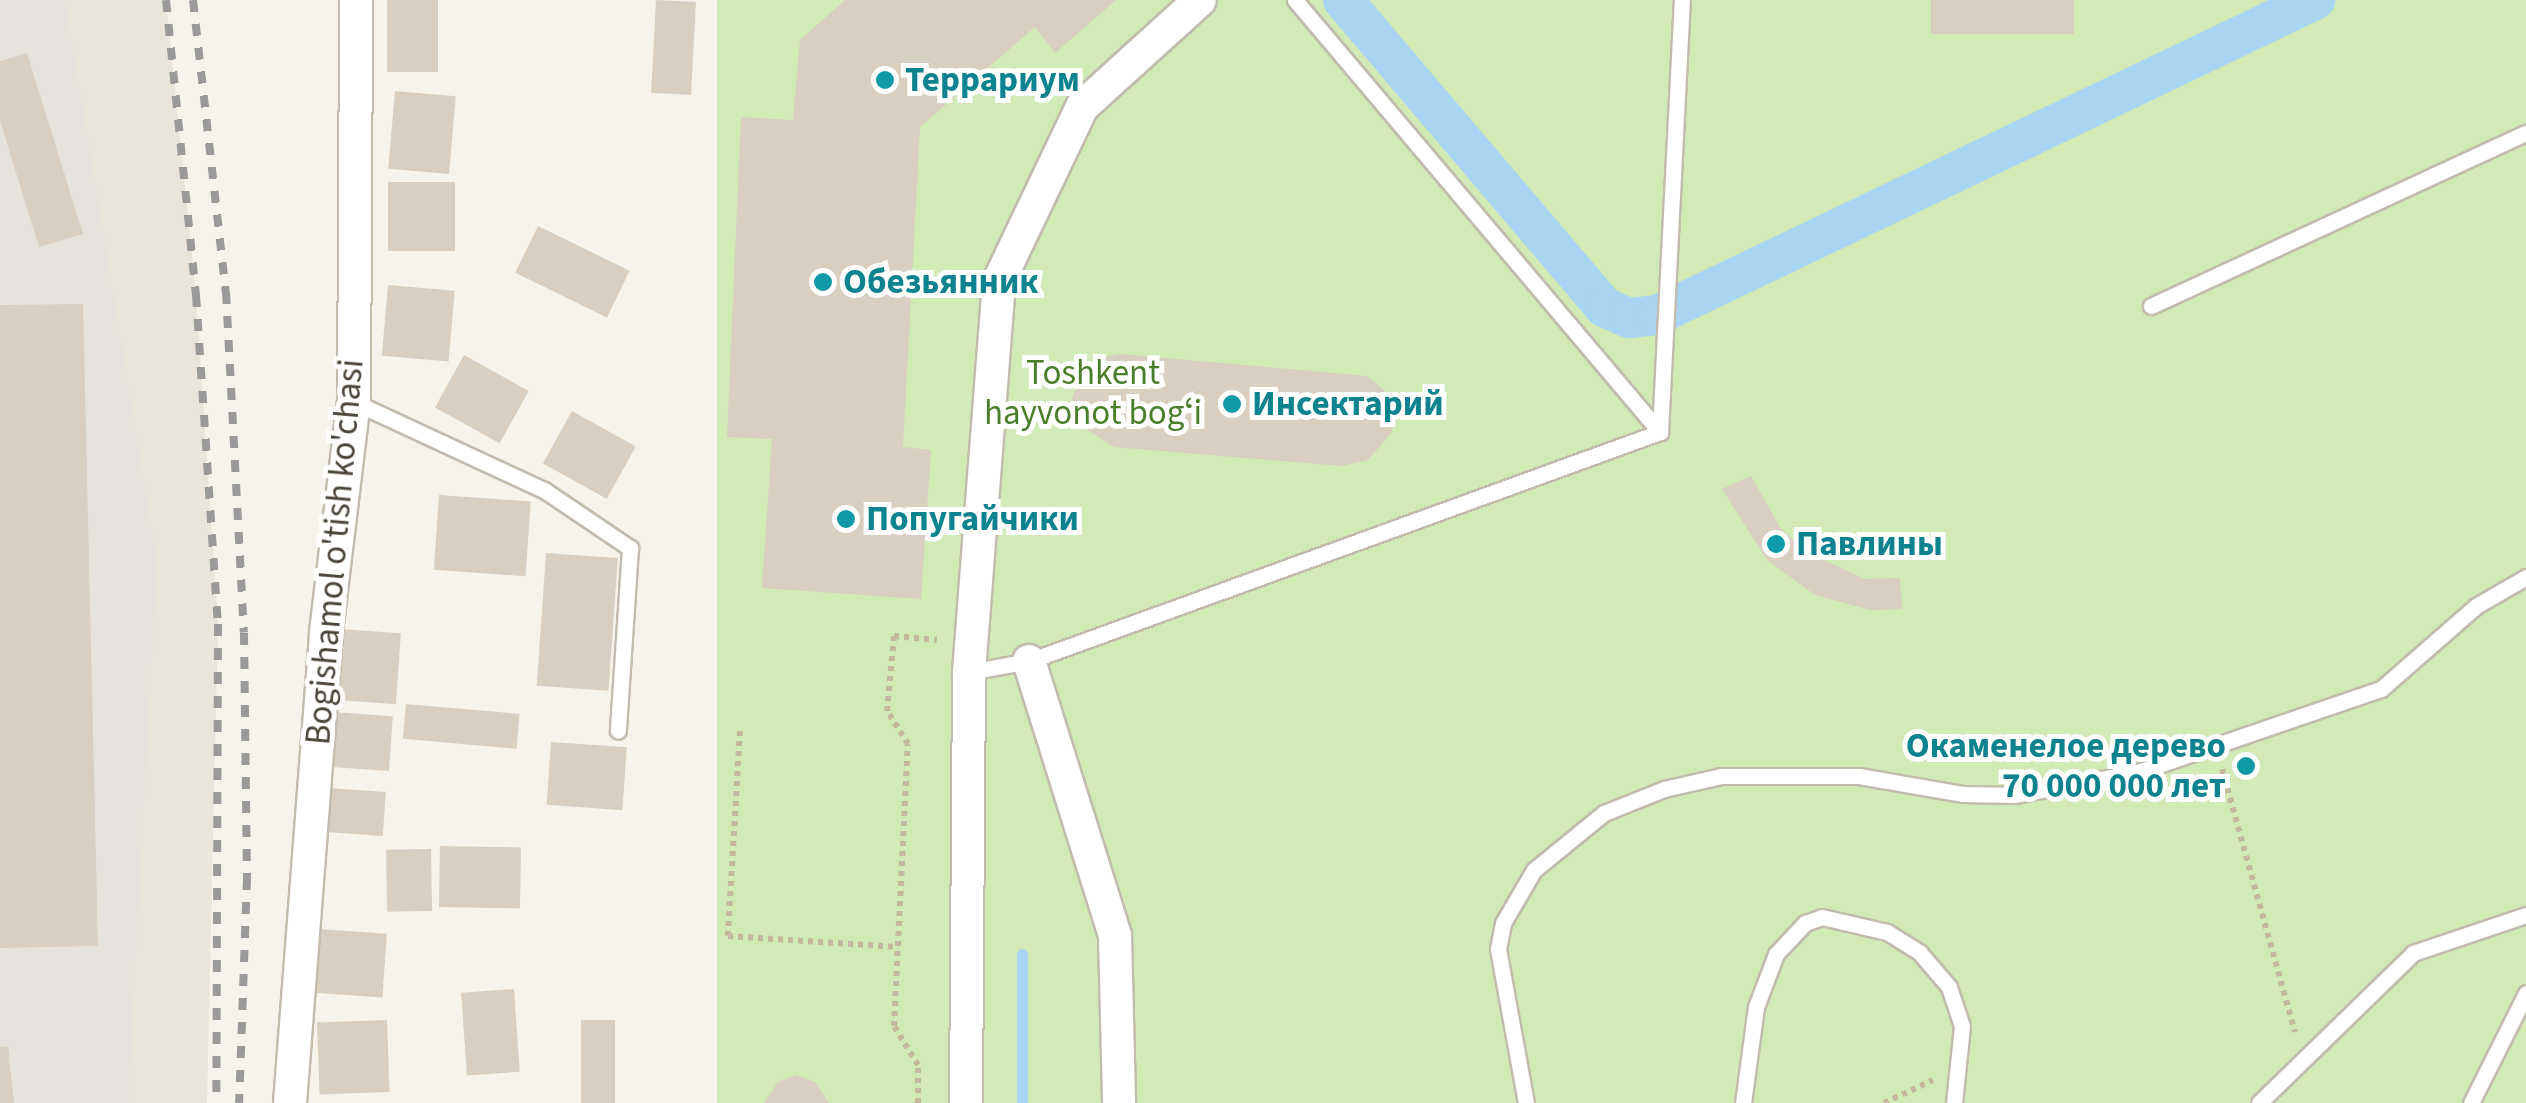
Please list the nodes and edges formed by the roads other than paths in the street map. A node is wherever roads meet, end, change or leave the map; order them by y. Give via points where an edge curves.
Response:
1 (356, 0) edge
2 (1200, 0) edge
3 (1294, 0) edge
4 (1682, 0) edge
5 (2526, 133) edge
6 (2151, 306) dead end
7 (354, 402) junction
8 (1660, 432) junction
9 (2526, 577) edge
10 (970, 657) junction
11 (1028, 661) junction
12 (618, 731) dead end
13 (2526, 915) edge
14 (2526, 993) edge
15 (290, 1103) edge
16 (966, 1103) edge
17 (1119, 1103) edge
18 (1526, 1103) edge
19 (1742, 1103) edge
20 (1954, 1103) edge
21 (2259, 1103) edge
22 (2471, 1103) edge

1 - 7 street, Bogishamol o'tish ko'chasi
2 - 10 street via 1082,108 999,281
3 - 8 lane
4 - 8 lane
5 - 6 lane
7 - 12 lane via 544,490 630,548
7 - 15 street, Bogishamol o'tish ko'chasi via 326,632
8 - 11 lane
9 - 18 lane via 2476,606 2382,690 2066,790 1962,794 1859,776 1721,776 1604,813 1534,870 1503,923 1498,949
10 - 11 lane
10 - 16 street
11 - 17 street via 1114,935
13 - 21 lane via 2413,953
14 - 22 lane
19 - 20 lane via 1756,1007 1776,954 1805,923 1822,916 1866,922 1920,952 1948,987 1962,1026

